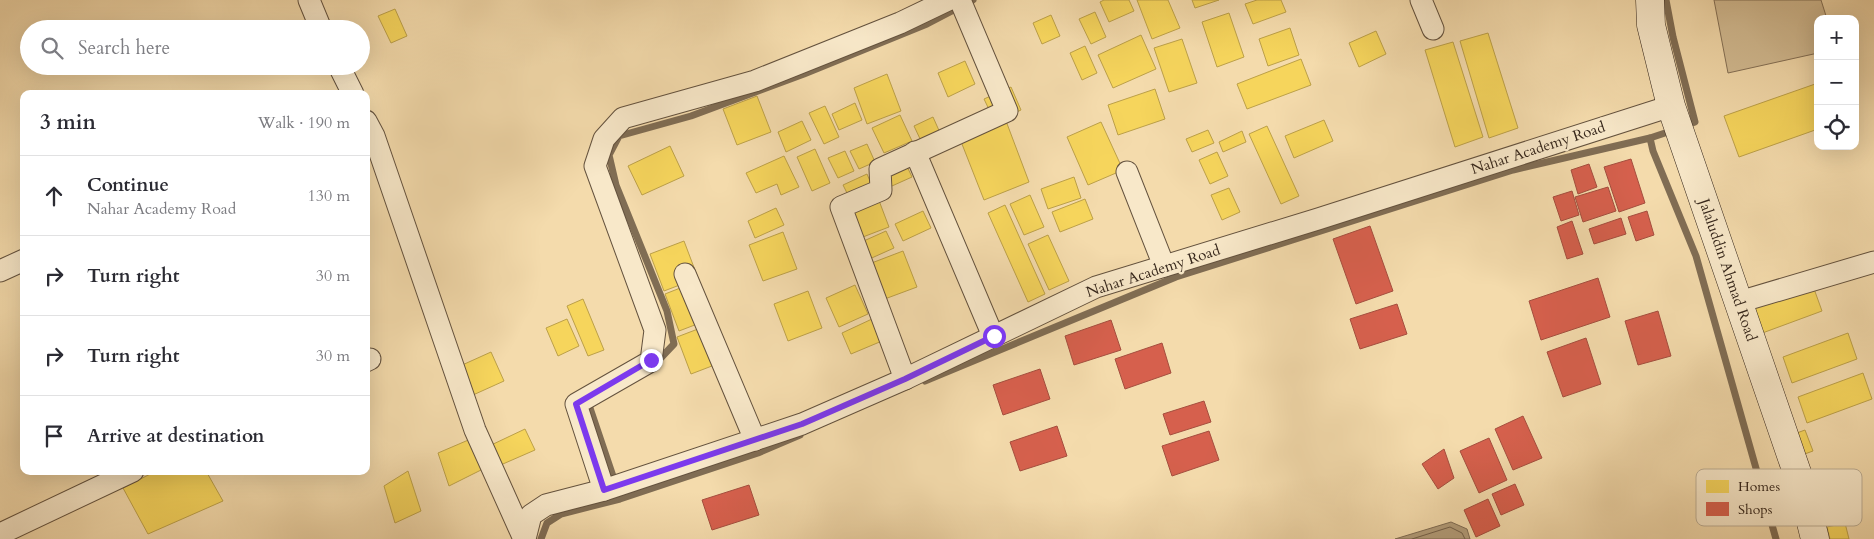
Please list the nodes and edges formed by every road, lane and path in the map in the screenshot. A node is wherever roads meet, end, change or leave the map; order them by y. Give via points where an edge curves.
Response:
1 (309, 0) edge
2 (948, 0) edge
3 (960, 0) edge
4 (1421, 0) edge
5 (1650, 0) edge
6 (317, 20) edge
7 (1433, 29) dead end
8 (344, 75) edge
9 (351, 90) edge
10 (1671, 106) junction
11 (370, 128) edge
12 (915, 152) junction
13 (1127, 172) dead end
14 (20, 262) edge
15 (1874, 262) edge
16 (1164, 266) junction
17 (0, 271) edge
18 (685, 274) dead end
19 (1739, 302) junction
20 (994, 336) junction
21 (905, 379) junction
22 (755, 440) junction
23 (1796, 469) edge
24 (125, 475) edge
25 (604, 490) junction
26 (1812, 526) edge
27 (0, 534) edge
28 (525, 539) edge
29 (1815, 539) edge

1 - 6 street
2 - 25 street via 900,23 755,81 623,118 604,139 594,166 655,330 651,360 576,404
3 - 12 street via 1007,111
4 - 7 street
5 - 10 street, Jalaluddin Ahmad Road via 1651,25
8 - 9 street
10 - 16 street, Nahar Academy Road
10 - 19 street, Jalaluddin Ahmad Road
11 - 28 street via 476,430
12 - 20 street
12 - 21 street via 880,169 881,190 841,207
13 - 16 street
14 - 17 street
15 - 19 street
16 - 20 street, Nahar Academy Road via 1096,287
18 - 22 street
19 - 23 street, Jalaluddin Ahmad Road
20 - 21 street, Nahar Academy Road
21 - 22 street, Nahar Academy Road via 802,424
22 - 25 street, Nahar Academy Road
24 - 27 street
25 - 28 street, Nahar Academy Road via 546,504 532,515
26 - 29 street, Jalaluddin Ahmad Road

